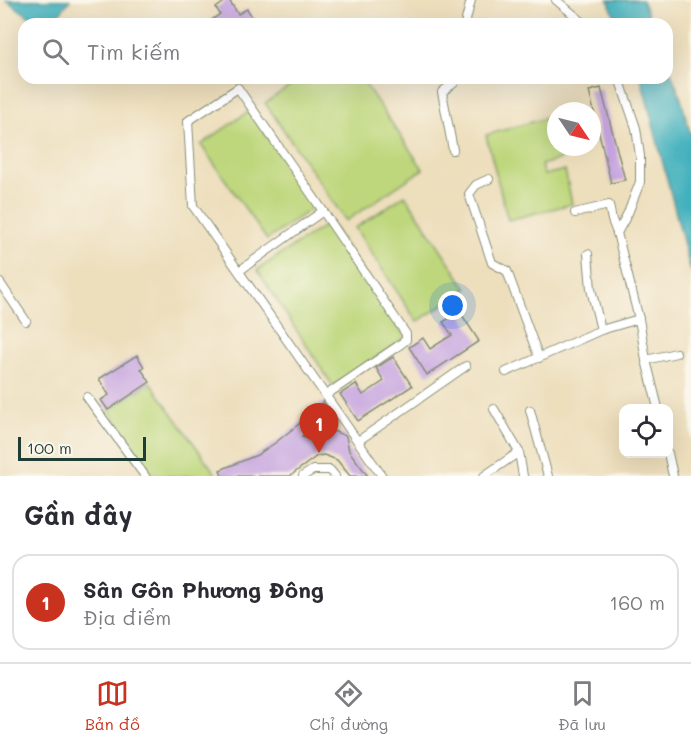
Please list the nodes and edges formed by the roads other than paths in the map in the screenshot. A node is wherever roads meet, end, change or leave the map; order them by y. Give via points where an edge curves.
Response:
1 (471, 0) edge
2 (556, 0) edge
3 (466, 18) edge
4 (578, 18) edge
5 (453, 84) edge
6 (620, 84) edge
7 (453, 150) dead end
8 (489, 179) dead end
9 (323, 211) junction
10 (575, 213) dead end
11 (618, 232) junction
12 (588, 254) dead end
13 (239, 271) junction
14 (0, 283) edge
15 (639, 319) junction
16 (26, 321) dead end
17 (601, 330) junction
18 (676, 353) dead end
19 (539, 358) junction
20 (646, 360) junction
21 (466, 366) dead end
22 (506, 372) dead end
23 (326, 395) junction
24 (87, 397) dead end
25 (657, 404) edge
26 (494, 410) dead end
27 (530, 410) dead end
28 (358, 441) junction
29 (519, 452) junction
30 (670, 458) edge
31 (145, 476) edge
32 (303, 476) edge
33 (335, 476) edge
34 (382, 476) edge
35 (484, 476) edge
36 (523, 476) edge
37 (548, 476) edge
38 (674, 476) edge

1 - 3 street
2 - 4 street
5 - 7 street via 442,92
6 - 11 street via 636,128 640,182
8 - 19 street via 476,184 469,194 492,263 507,271
9 - 13 street
9 - 13 street via 238,88 188,121 193,206
9 - 23 street via 406,334 406,340
10 - 11 street via 609,205
11 - 15 street
12 - 17 street
13 - 23 street
14 - 16 street
15 - 17 street
15 - 20 street
17 - 19 street
18 - 20 street
19 - 22 street
20 - 25 street
21 - 28 street
23 - 28 street
24 - 31 street
26 - 29 street
27 - 37 street
28 - 34 street
29 - 35 street
29 - 36 street
30 - 38 street
32 - 33 street via 313,470 330,470

